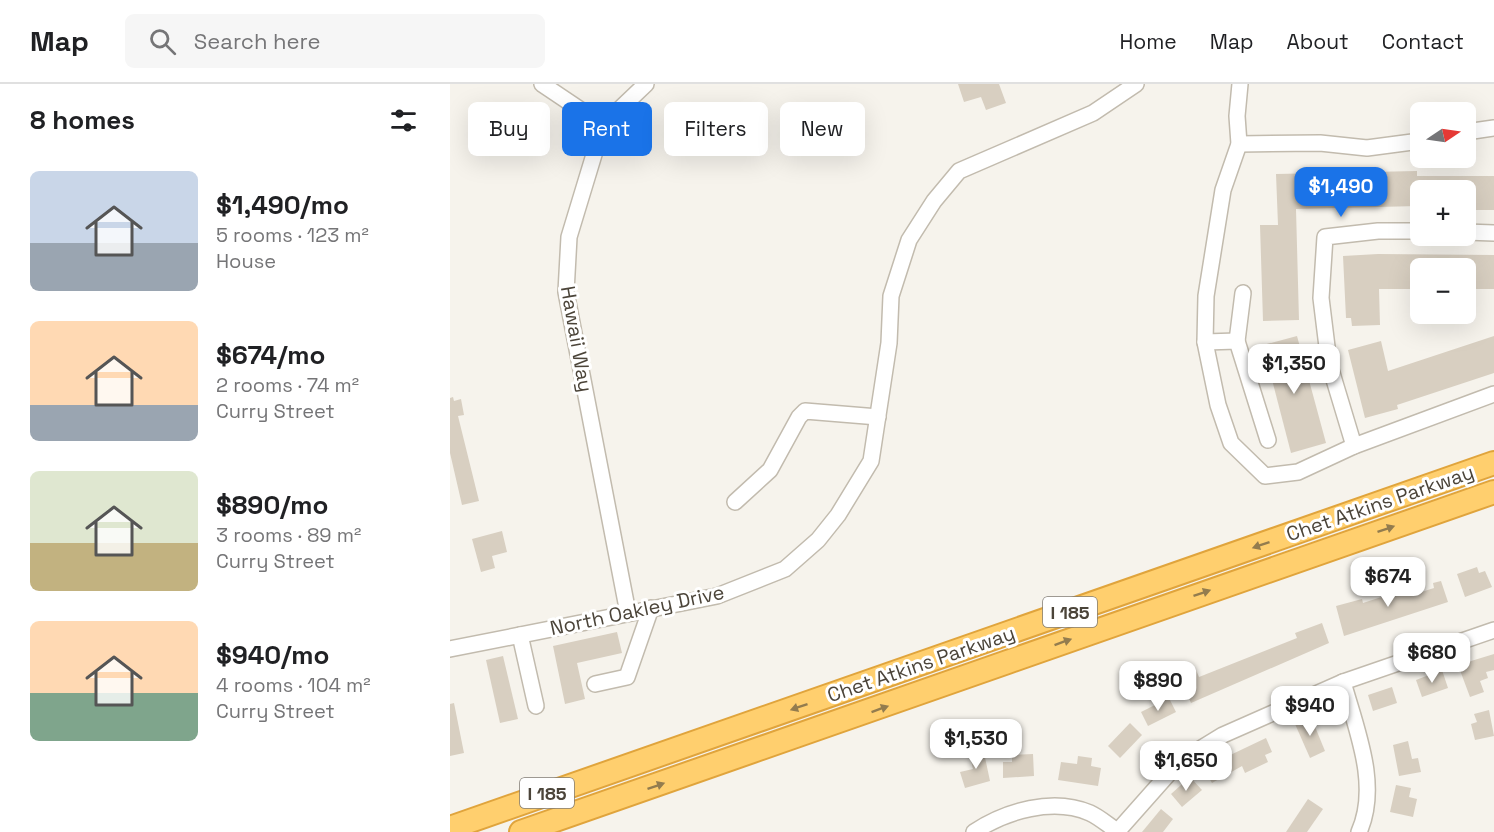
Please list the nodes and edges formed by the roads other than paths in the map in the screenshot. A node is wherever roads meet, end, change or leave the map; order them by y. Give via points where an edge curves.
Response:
1 (542, 84) edge
2 (646, 84) edge
3 (1136, 84) edge
4 (1240, 84) edge
5 (569, 102) edge
6 (627, 102) edge
7 (1494, 128) edge
8 (1476, 131) edge
9 (1410, 142) edge
10 (1239, 144) junction
11 (594, 156) edge
12 (1410, 231) edge
13 (1476, 232) edge
14 (1494, 233) edge
15 (1243, 293) dead end
16 (1237, 341) junction
17 (1205, 342) junction
18 (1494, 394) edge
19 (878, 417) junction
20 (1268, 440) dead end
21 (1354, 446) junction
22 (1494, 463) edge
23 (1494, 492) edge
24 (735, 502) dead end
25 (651, 608) junction
26 (628, 613) junction
27 (1494, 630) edge
28 (520, 635) junction
29 (450, 649) edge
30 (1343, 682) junction
31 (595, 684) dead end
32 (536, 706) dead end
33 (645, 758) junction
34 (618, 799) junction
35 (450, 813) edge
36 (450, 828) edge
37 (521, 832) edge
38 (538, 832) edge
39 (974, 832) edge
40 (1117, 832) edge
41 (1359, 832) edge

1 - 5 street
2 - 6 street, Hawaii Way
3 - 19 street, North Oakley Drive via 1093,113 960,171 934,201 909,240 891,296 889,343
4 - 10 street
7 - 8 street
9 - 10 street via 1367,148 1320,143
10 - 17 street via 1223,190 1206,296
11 - 26 street, Hawaii Way via 569,237 566,292
12 - 21 street via 1325,237 1321,298 1329,363
13 - 14 street
15 - 16 street
16 - 17 street
16 - 20 street
17 - 21 street via 1218,405 1231,443 1265,476 1298,472
18 - 21 street
19 - 24 street via 805,411 770,470
19 - 25 street, North Oakley Drive via 871,461 855,491 818,540 785,569 717,596
22 -> 33 highway, Chet Atkins Parkway / I 185
34 -> 23 highway, Chet Atkins Parkway / I 185
25 - 26 street, North Oakley Drive
25 - 31 street via 627,677
26 - 28 street, North Oakley Drive
27 - 30 street
28 - 29 street, North Oakley Drive
28 - 32 street
30 - 40 street via 1223,735 1179,762
30 - 41 street via 1364,756 1367,792
33 - 35 highway
33 - 36 highway, Chet Atkins Parkway / I 185
34 - 37 highway, Chet Atkins Parkway / I 185
34 - 38 highway
39 - 40 street via 988,823 1031,809 1060,805 1090,813

